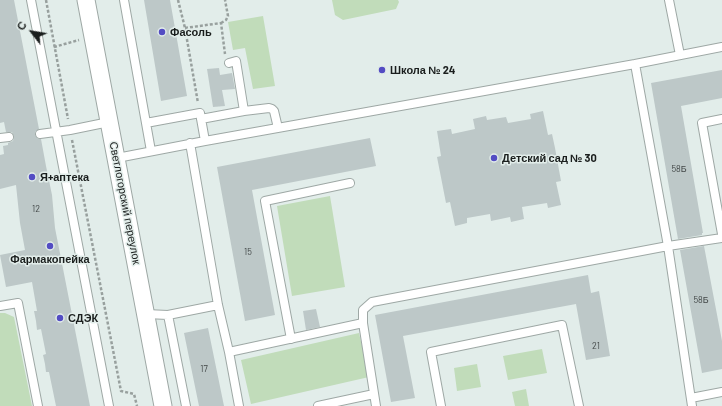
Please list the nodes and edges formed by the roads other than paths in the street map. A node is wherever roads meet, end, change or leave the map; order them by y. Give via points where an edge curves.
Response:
1 (31, 0) edge
2 (86, 0) edge
3 (124, 0) edge
4 (669, 0) edge
5 (722, 47) edge
6 (680, 55) junction
7 (229, 63) road end
8 (635, 64) junction
9 (244, 111) junction
10 (200, 116) junction
11 (722, 119) edge
12 (110, 122) junction
13 (146, 123) junction
14 (278, 128) junction
15 (55, 132) junction
16 (40, 134) dead end
17 (9, 137) dead end
18 (0, 138) edge
19 (205, 141) junction
20 (190, 143) junction
21 (151, 151) junction
22 (116, 158) junction
23 (350, 183) dead end
24 (722, 234) edge
25 (722, 238) edge
26 (668, 246) junction
27 (218, 305) junction
28 (0, 306) edge
29 (146, 314) junction
30 (168, 315) junction
31 (363, 323) junction
32 (291, 339) junction
33 (229, 352) junction
34 (722, 392) edge
35 (374, 394) junction
36 (692, 402) edge
37 (38, 406) edge
38 (109, 406) edge
39 (163, 406) edge
40 (186, 406) edge
41 (239, 406) edge
42 (318, 406) edge
43 (376, 406) edge
44 (441, 406) edge
45 (579, 406) edge

1 - 15 lane
2 - 12 street, Светлогорский переулок
3 - 13 lane
4 - 6 lane
5 - 6 lane
6 - 8 lane
7 - 9 lane via 236,62
8 - 14 lane
8 - 26 lane
9 - 10 lane
9 - 14 lane via 272,109
10 - 13 lane
10 - 19 lane
11 - 24 lane via 702,123
12 - 15 lane
12 - 22 street, Светлогорский переулок
13 - 21 lane
14 - 19 lane
15 - 16 lane
15 - 38 lane
17 - 18 lane
19 - 20 lane
20 - 21 lane
20 - 27 lane
21 - 22 lane
22 - 29 street, Светлогорский переулок
23 - 32 lane via 265,201
25 - 26 lane
26 - 31 lane via 372,302 363,310
26 - 36 lane
27 - 30 lane
27 - 33 lane
28 - 37 lane via 18,303
29 - 30 lane
29 - 39 street, Светлогорский переулок
30 - 40 lane
31 - 32 lane
31 - 35 lane
32 - 33 lane
33 - 41 lane
34 - 36 lane
35 - 42 lane
35 - 43 lane
44 - 45 lane via 431,352 562,325

